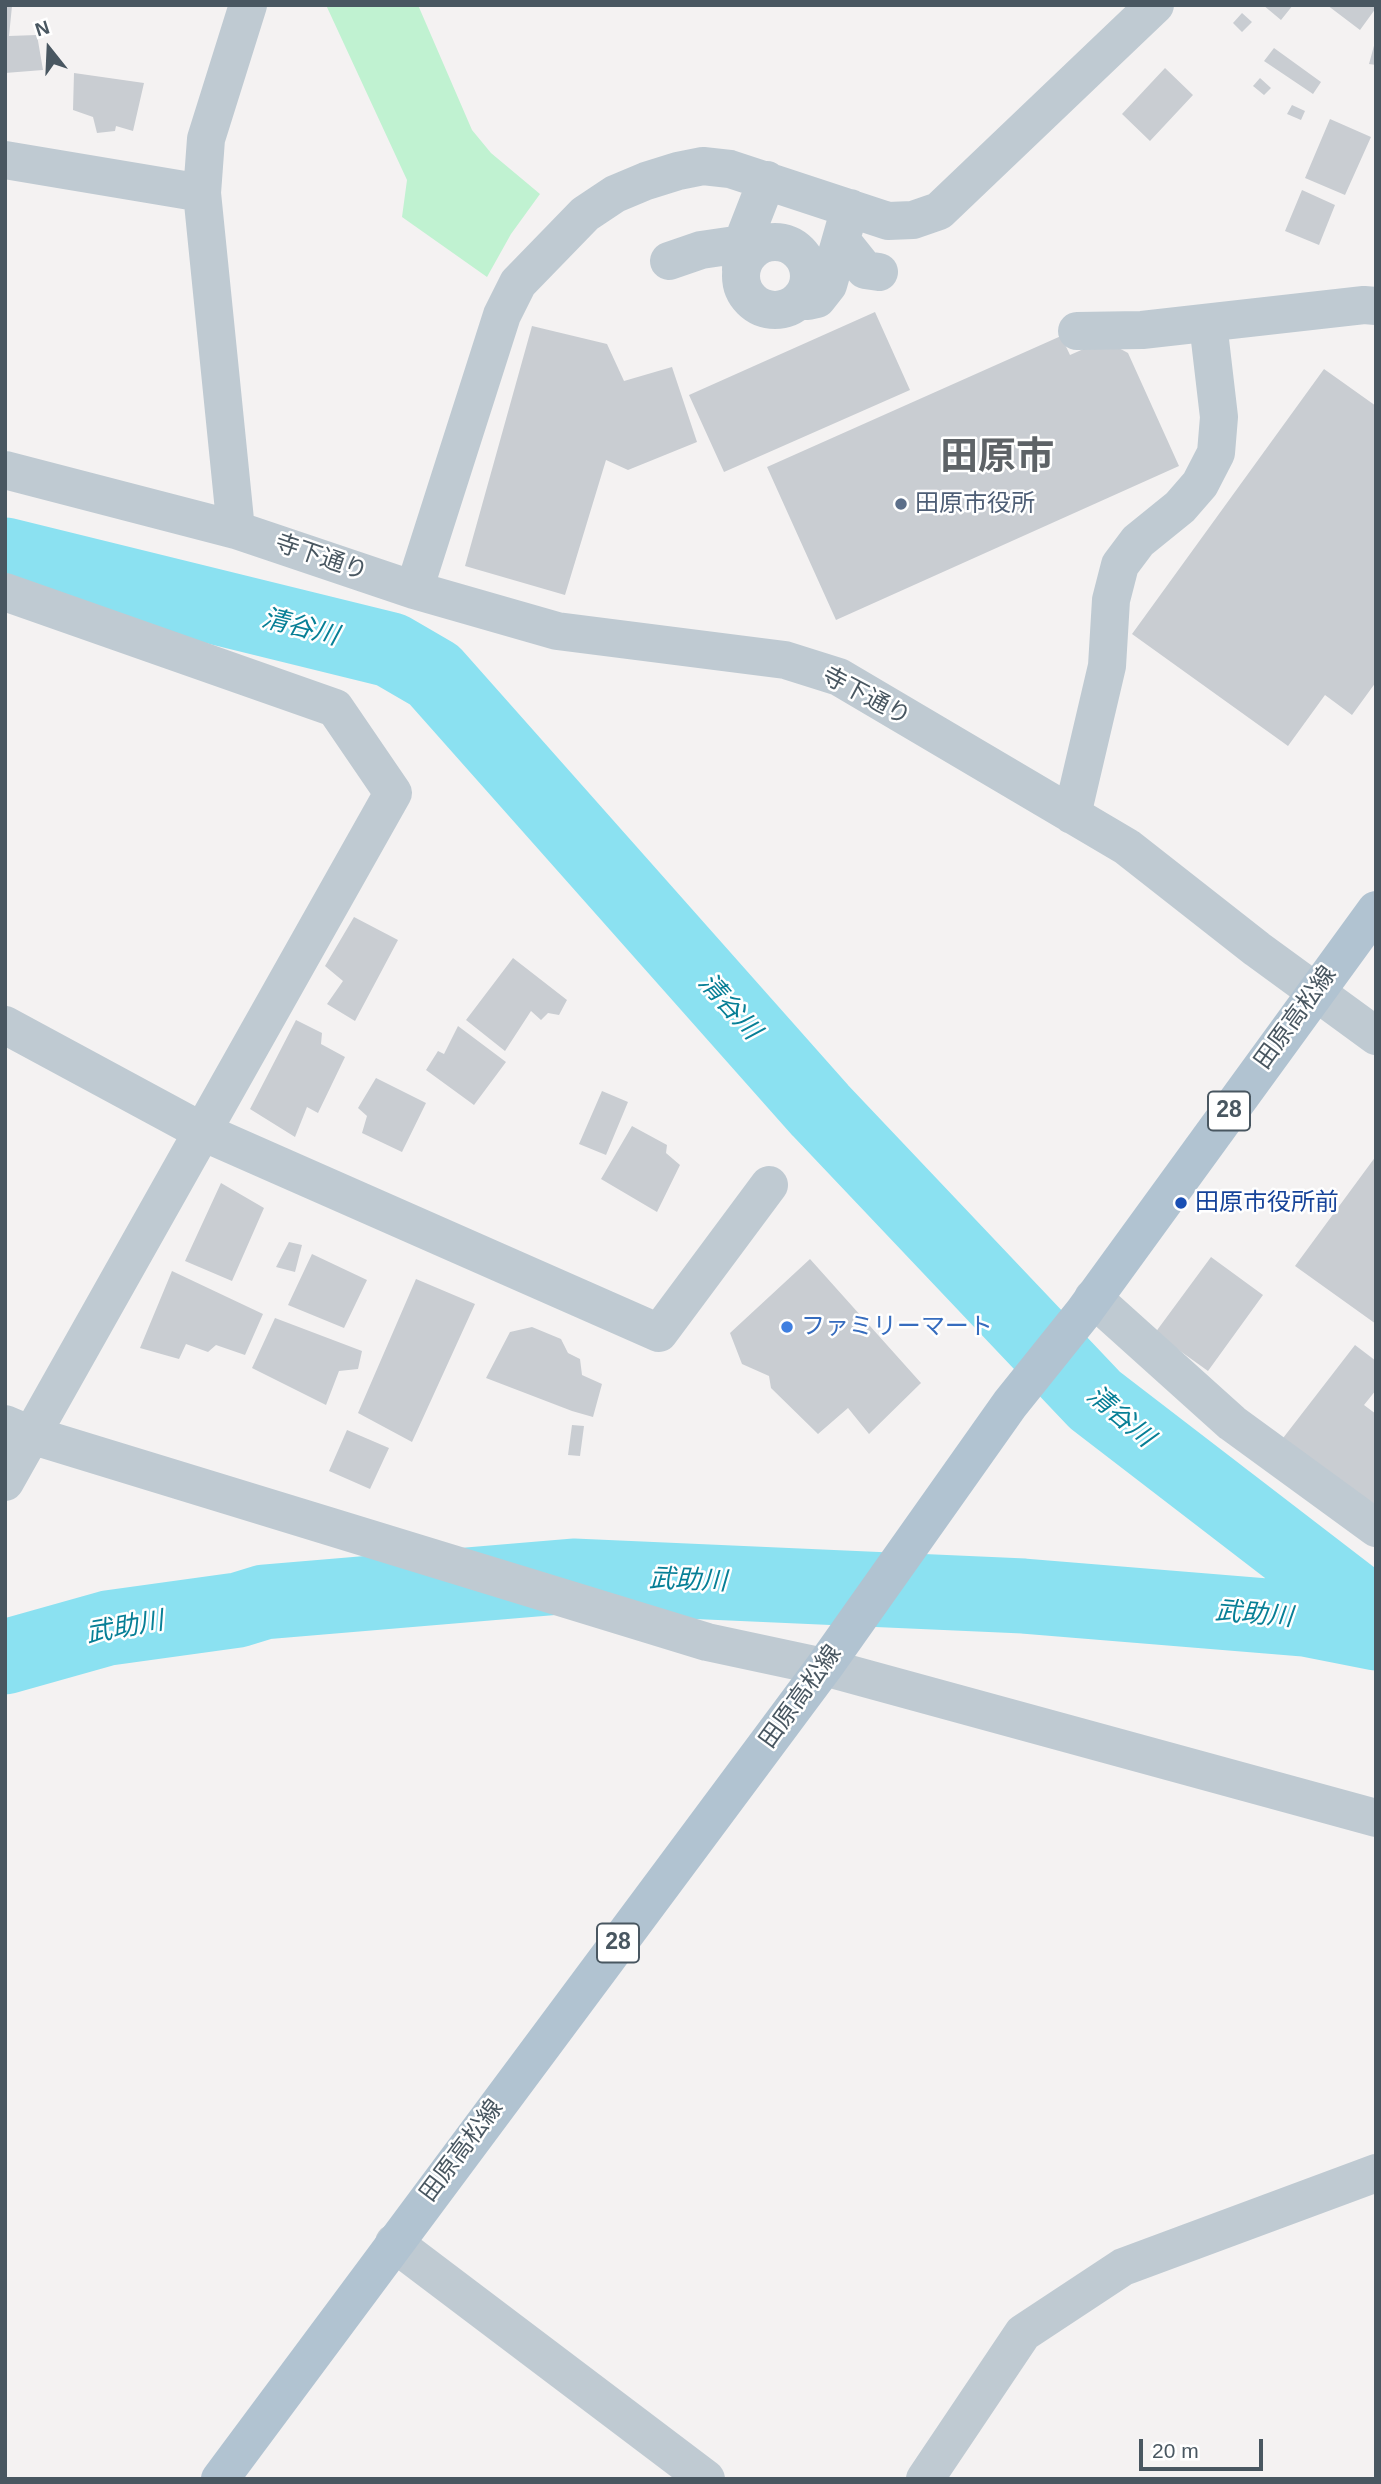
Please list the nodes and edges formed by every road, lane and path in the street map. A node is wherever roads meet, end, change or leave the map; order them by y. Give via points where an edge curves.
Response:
1 (248, 5) edge
2 (1155, 5) edge
3 (5, 160) edge
4 (767, 180) junction
5 (202, 193) junction
6 (846, 224) junction
7 (742, 258) junction
8 (669, 261) dead end
9 (879, 272) dead end
10 (793, 306) junction
11 (1376, 306) edge
12 (1208, 323) junction
13 (1077, 331) dead end
14 (5, 470) edge
15 (236, 530) junction
16 (414, 590) junction
17 (5, 592) edge
18 (1072, 815) junction
19 (1376, 910) edge
20 (1316, 991) junction
21 (5, 1025) edge
22 (1376, 1036) edge
23 (204, 1132) junction
24 (769, 1185) dead end
25 (1088, 1306) junction
26 (18, 1429) edge
27 (5, 1482) edge
28 (1376, 1528) edge
29 (824, 1667) junction
30 (1376, 1818) edge
31 (1376, 2173) edge
32 (394, 2243) junction
33 (220, 2479) edge
34 (706, 2479) edge
35 (926, 2479) edge

1 - 5 street via 206,139
2 - 6 street via 939,211 913,220
3 - 5 street
4 - 6 street
4 - 7 street
4 - 16 street via 704,166 615,194 585,214 518,283 502,315
5 - 15 street
6 - 9 street via 865,270
6 - 10 street via 828,285 817,299
7 - 8 street via 701,250
7 - 10 street via 741,283 752,302 771,311
7 - 10 street via 744,261 760,245 783,242 803,255 810,277 802,298
11 - 12 street
12 - 13 street
12 - 18 street via 1219,416 1216,453 1200,484 1138,541 1120,565 1111,600 1107,666
14 - 15 street, 寺下通り
15 - 16 street, 寺下通り
16 - 18 street, 寺下通り via 557,631 785,660 839,677
17 - 23 street via 335,708 393,793
18 - 20 street, 寺下通り via 1127,847
19 - 20 main road, 田原高松線 / 28
20 - 22 street, 寺下通り
20 - 25 main road, 田原高松線 / 28
21 - 23 street
23 - 24 street via 659,1333
23 - 26 street
25 - 28 street via 1232,1423
25 - 29 main road, 田原高松線 / 28 via 1010,1404
26 - 27 street
26 - 29 street via 707,1642
29 - 30 street
29 - 32 main road, 田原高松線 / 28
31 - 35 street via 1123,2267 1023,2333
32 - 33 main road, 田原高松線 / 28
32 - 34 street

